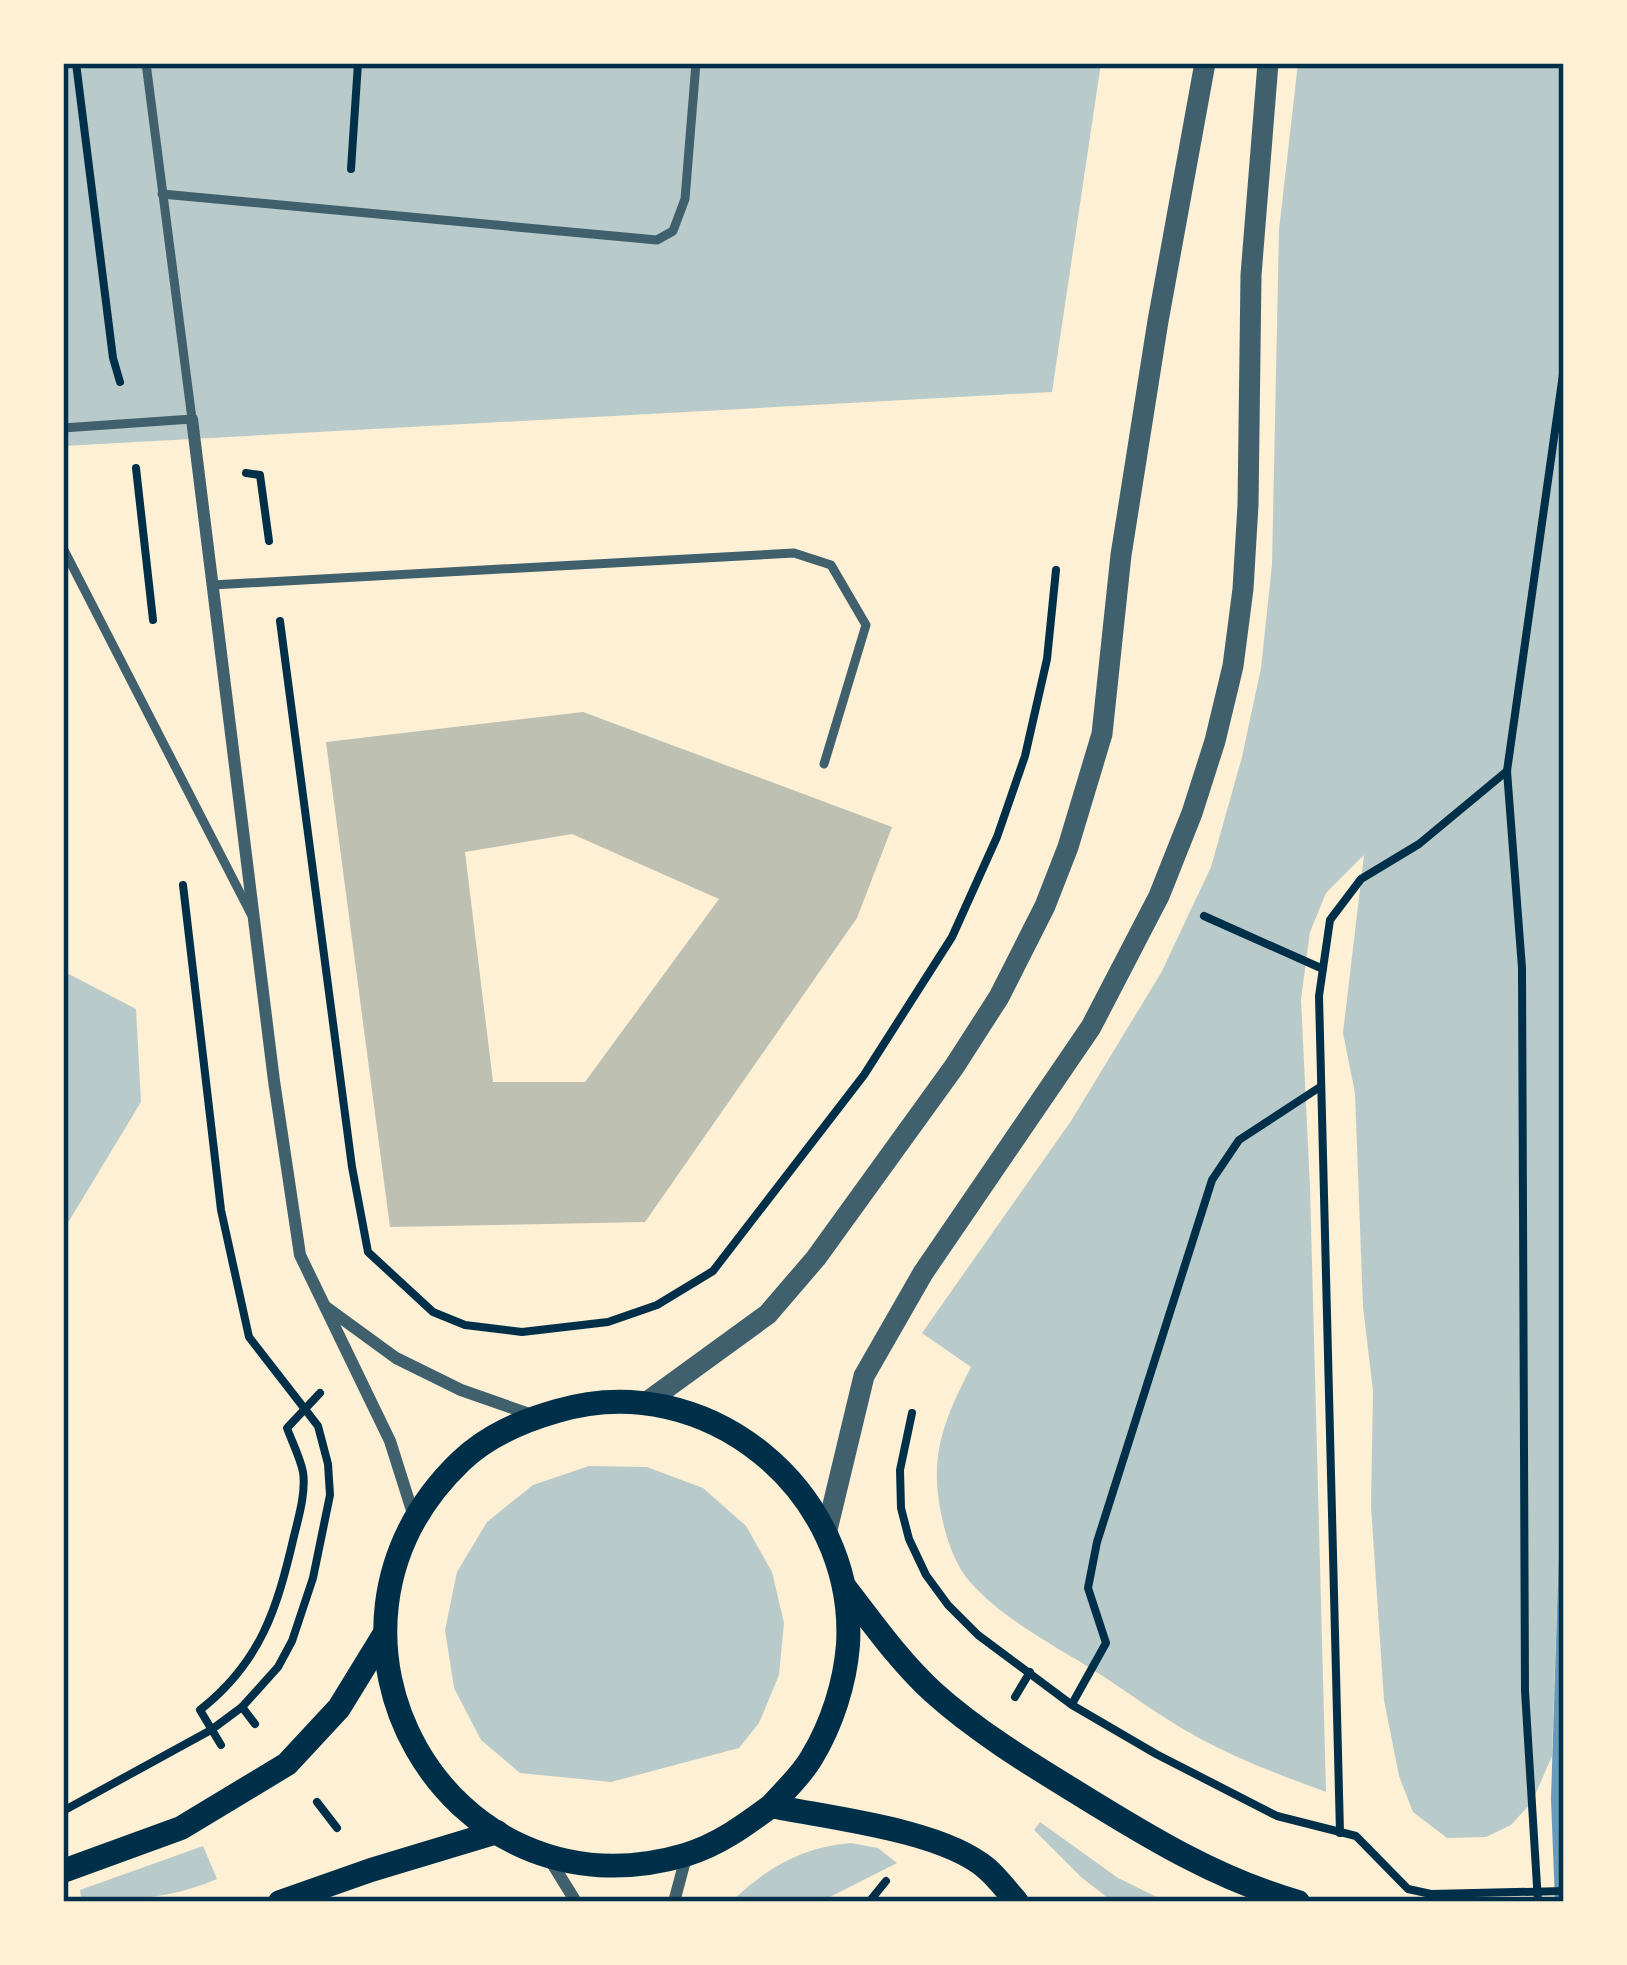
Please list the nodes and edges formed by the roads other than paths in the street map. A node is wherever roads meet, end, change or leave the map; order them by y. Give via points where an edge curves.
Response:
1 (146, 63) edge
2 (696, 63) edge
3 (1205, 63) edge
4 (1268, 63) edge
5 (162, 194) junction
6 (191, 419) junction
7 (63, 428) edge
8 (63, 548) edge
9 (212, 585) junction
10 (824, 764) dead end
11 (253, 918) junction
12 (325, 1306) junction
13 (646, 1402) junction
14 (537, 1417) junction
15 (415, 1521) junction
16 (826, 1534) junction
17 (843, 1585) junction
18 (385, 1633) junction
19 (771, 1806) junction
20 (497, 1832) junction
21 (547, 1854) junction
22 (686, 1855) junction
23 (63, 1871) edge
24 (280, 1902) edge
25 (577, 1902) edge
26 (674, 1902) edge
27 (1017, 1902) edge
28 (1298, 1902) edge

1 - 5 lane
2 - 5 lane via 685,199 674,230 657,240
3 - 13 street via 1124,531 1102,734 1045,906 954,1067 816,1258 768,1314
4 - 16 street via 1251,275 1248,505 1235,646 1215,741 1159,896 1091,1027 923,1273 864,1376
5 - 6 lane
6 - 7 lane
6 - 9 street
8 - 11 lane
9 - 10 lane via 794,553 831,565 866,625
9 - 11 street
11 - 12 street via 300,1255
12 - 14 street via 396,1358
12 - 15 street via 390,1441
13 - 14 main road via 582,1403
13 - 16 main road via 685,1411 754,1445 782,1470
14 - 15 main road via 464,1458
15 - 18 main road via 389,1583
16 - 17 main road
17 - 19 main road via 848,1645 837,1704 811,1760
17 - 28 main road via 934,1693 1029,1763 1203,1866
18 - 20 main road via 403,1726 458,1804
18 - 23 main road via 339,1708 287,1764 181,1828
19 - 22 main road
19 - 27 main road via 923,1837 986,1868
20 - 21 main road
20 - 24 main road
21 - 22 main road via 601,1865
21 - 25 street
22 - 26 street

